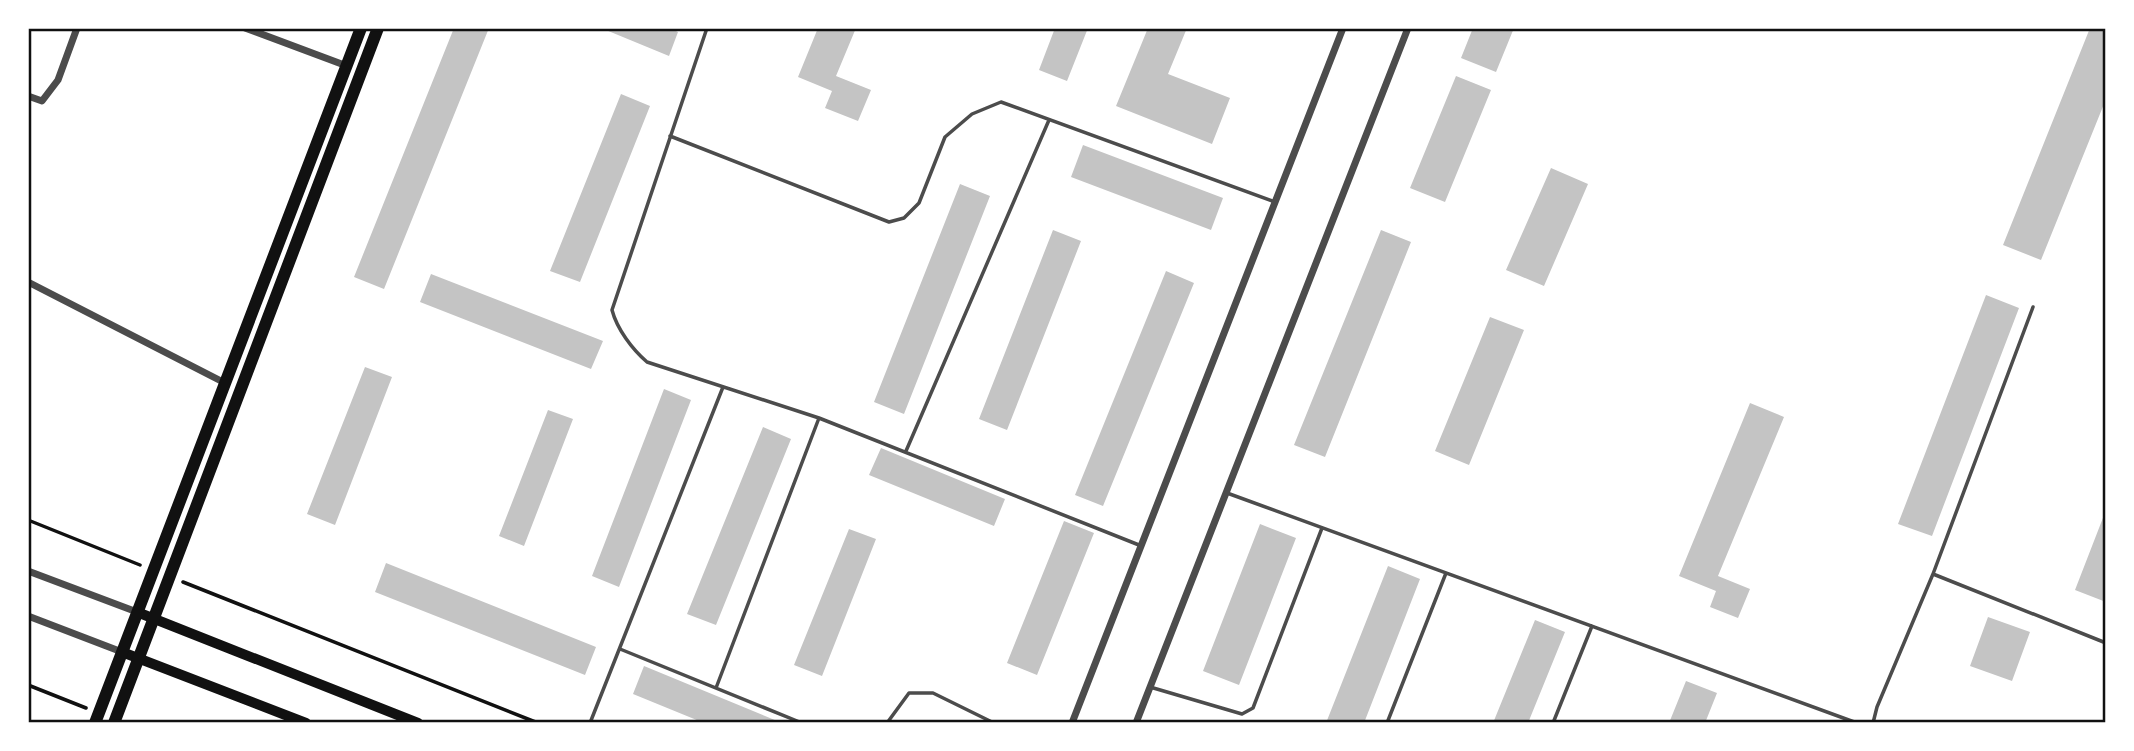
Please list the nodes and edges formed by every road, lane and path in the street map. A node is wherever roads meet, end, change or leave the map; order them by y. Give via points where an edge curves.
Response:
1 (77, 28) edge
2 (245, 28) edge
3 (361, 28) edge
4 (378, 28) edge
5 (707, 28) edge
6 (1343, 28) edge
7 (1408, 28) edge
8 (347, 66) junction
9 (28, 96) edge
10 (1049, 120) junction
11 (669, 136) junction
12 (1275, 202) junction
13 (28, 282) edge
14 (2033, 307) dead end
15 (225, 383) junction
16 (723, 387) junction
17 (819, 418) junction
18 (906, 451) junction
19 (1226, 493) junction
20 (28, 520) edge
21 (1322, 528) junction
22 (1141, 545) junction
23 (153, 570) junction
24 (28, 571) edge
25 (1446, 573) junction
26 (1933, 573) junction
27 (170, 576) junction
28 (137, 612) junction
29 (28, 616) edge
30 (154, 618) junction
31 (1592, 626) junction
32 (2106, 643) edge
33 (619, 649) junction
34 (122, 652) junction
35 (139, 658) junction
36 (28, 685) edge
37 (1150, 687) junction
38 (716, 688) junction
39 (97, 718) edge
40 (114, 723) edge
41 (306, 723) edge
42 (418, 723) edge
43 (538, 723) edge
44 (590, 723) edge
45 (803, 723) edge
46 (887, 723) edge
47 (994, 723) edge
48 (1072, 723) edge
49 (1136, 723) edge
50 (1387, 723) edge
51 (1553, 723) edge
52 (1857, 723) edge
53 (1873, 723) edge

1 - 9 street via 58,80 42,101
2 - 8 street
3 - 8 highway
4 - 27 highway
5 - 11 lane
6 - 12 street
7 - 19 street
8 - 15 highway
10 - 11 lane via 1001,102 972,114 945,137 919,203 904,218 889,222
10 - 12 lane
10 - 18 lane
11 - 16 lane via 612,310 616,325 647,362
12 - 22 street
13 - 15 street
14 - 26 lane
15 - 23 highway
16 - 17 lane
16 - 33 lane
17 - 18 lane
17 - 38 lane
18 - 22 lane
19 - 21 lane
19 - 37 street
20 - 23 path
21 - 25 lane
21 - 37 lane via 1249,712 1242,714
22 - 48 street
23 - 28 highway
24 - 28 street
25 - 31 lane
25 - 50 lane
26 - 32 lane
26 - 53 lane
27 - 30 highway
27 - 43 path
28 - 30 main road
28 - 34 highway
29 - 34 street
30 - 35 highway
30 - 42 main road
31 - 51 lane
31 - 52 lane
33 - 38 lane
33 - 44 lane
34 - 35 main road
34 - 39 highway
35 - 40 highway
35 - 41 main road
36 - 39 path
37 - 49 street
38 - 45 lane
46 - 47 lane via 909,693 933,694

